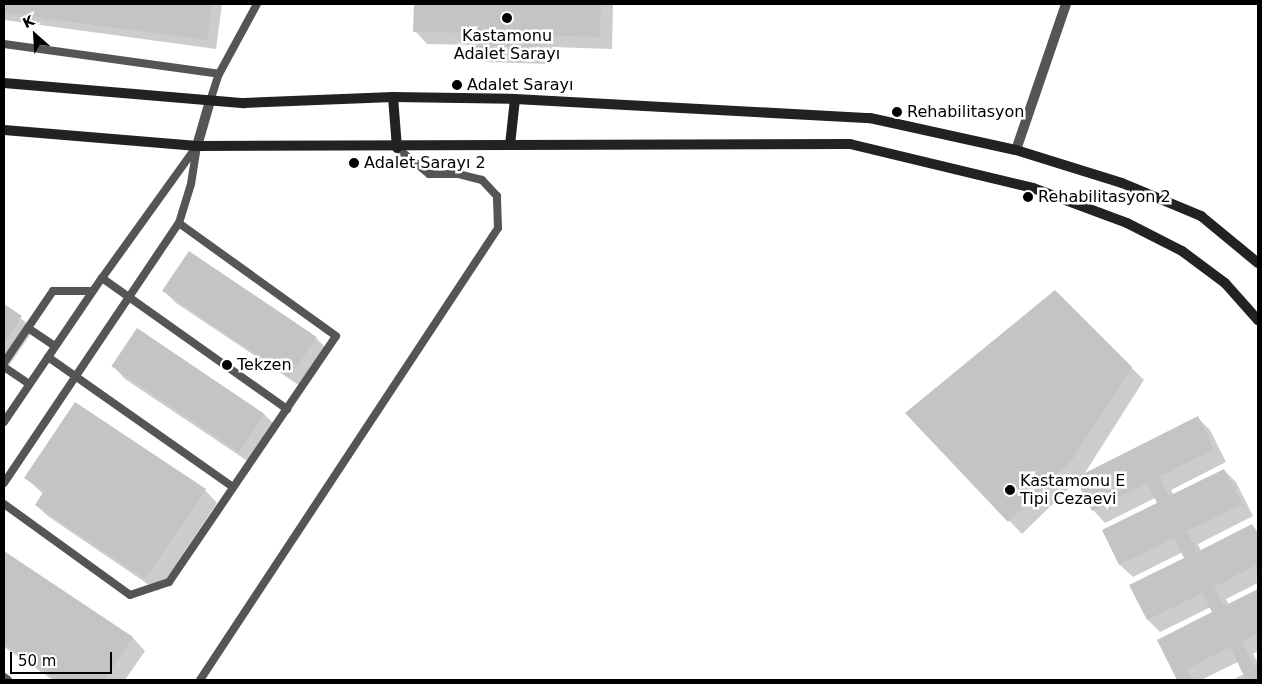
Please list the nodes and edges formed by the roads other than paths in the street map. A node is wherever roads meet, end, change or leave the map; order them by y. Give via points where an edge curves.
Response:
1 (257, 4) edge
2 (1066, 4) edge
3 (4, 44) edge
4 (219, 74) junction
5 (4, 83) edge
6 (393, 97) junction
7 (515, 99) junction
8 (210, 101) junction
9 (4, 130) edge
10 (510, 145) junction
11 (197, 146) junction
12 (397, 148) junction
13 (1016, 150) junction
14 (180, 223) junction
15 (1258, 263) edge
16 (102, 278) junction
17 (92, 291) junction
18 (130, 296) junction
19 (1258, 320) edge
20 (28, 328) junction
21 (55, 346) junction
22 (48, 356) junction
23 (4, 365) edge
24 (77, 376) junction
25 (30, 384) junction
26 (287, 409) junction
27 (4, 422) edge
28 (4, 483) edge
29 (234, 488) junction
30 (4, 504) edge
31 (4, 677) edge
32 (8, 680) edge
33 (200, 680) edge

1 - 4 lane
2 - 13 street
3 - 4 lane
4 - 8 lane
5 - 8 main road
6 - 7 main road
6 - 8 main road via 244,103
6 - 12 main road
7 - 10 main road
7 - 13 main road via 870,118
8 - 11 street
9 - 11 main road
10 - 12 main road
10 - 19 main road via 850,144 1033,188 1127,223 1182,251 1218,278
11 - 12 main road
11 - 14 lane via 192,184
11 - 16 lane
12 - 33 lane via 429,174 458,174 482,180 497,196 498,228
13 - 15 main road via 1122,183 1184,208 1201,216
14 - 18 lane
14 - 26 lane via 336,336
16 - 17 lane
16 - 18 lane
17 - 20 lane via 53,291
17 - 21 lane
18 - 24 lane
18 - 26 lane
20 - 21 lane
20 - 23 lane
21 - 22 lane
22 - 24 lane
22 - 25 lane
23 - 25 lane
24 - 28 lane
24 - 29 lane
25 - 27 lane
26 - 29 lane
29 - 30 lane via 169,582 130,595
31 - 32 lane

